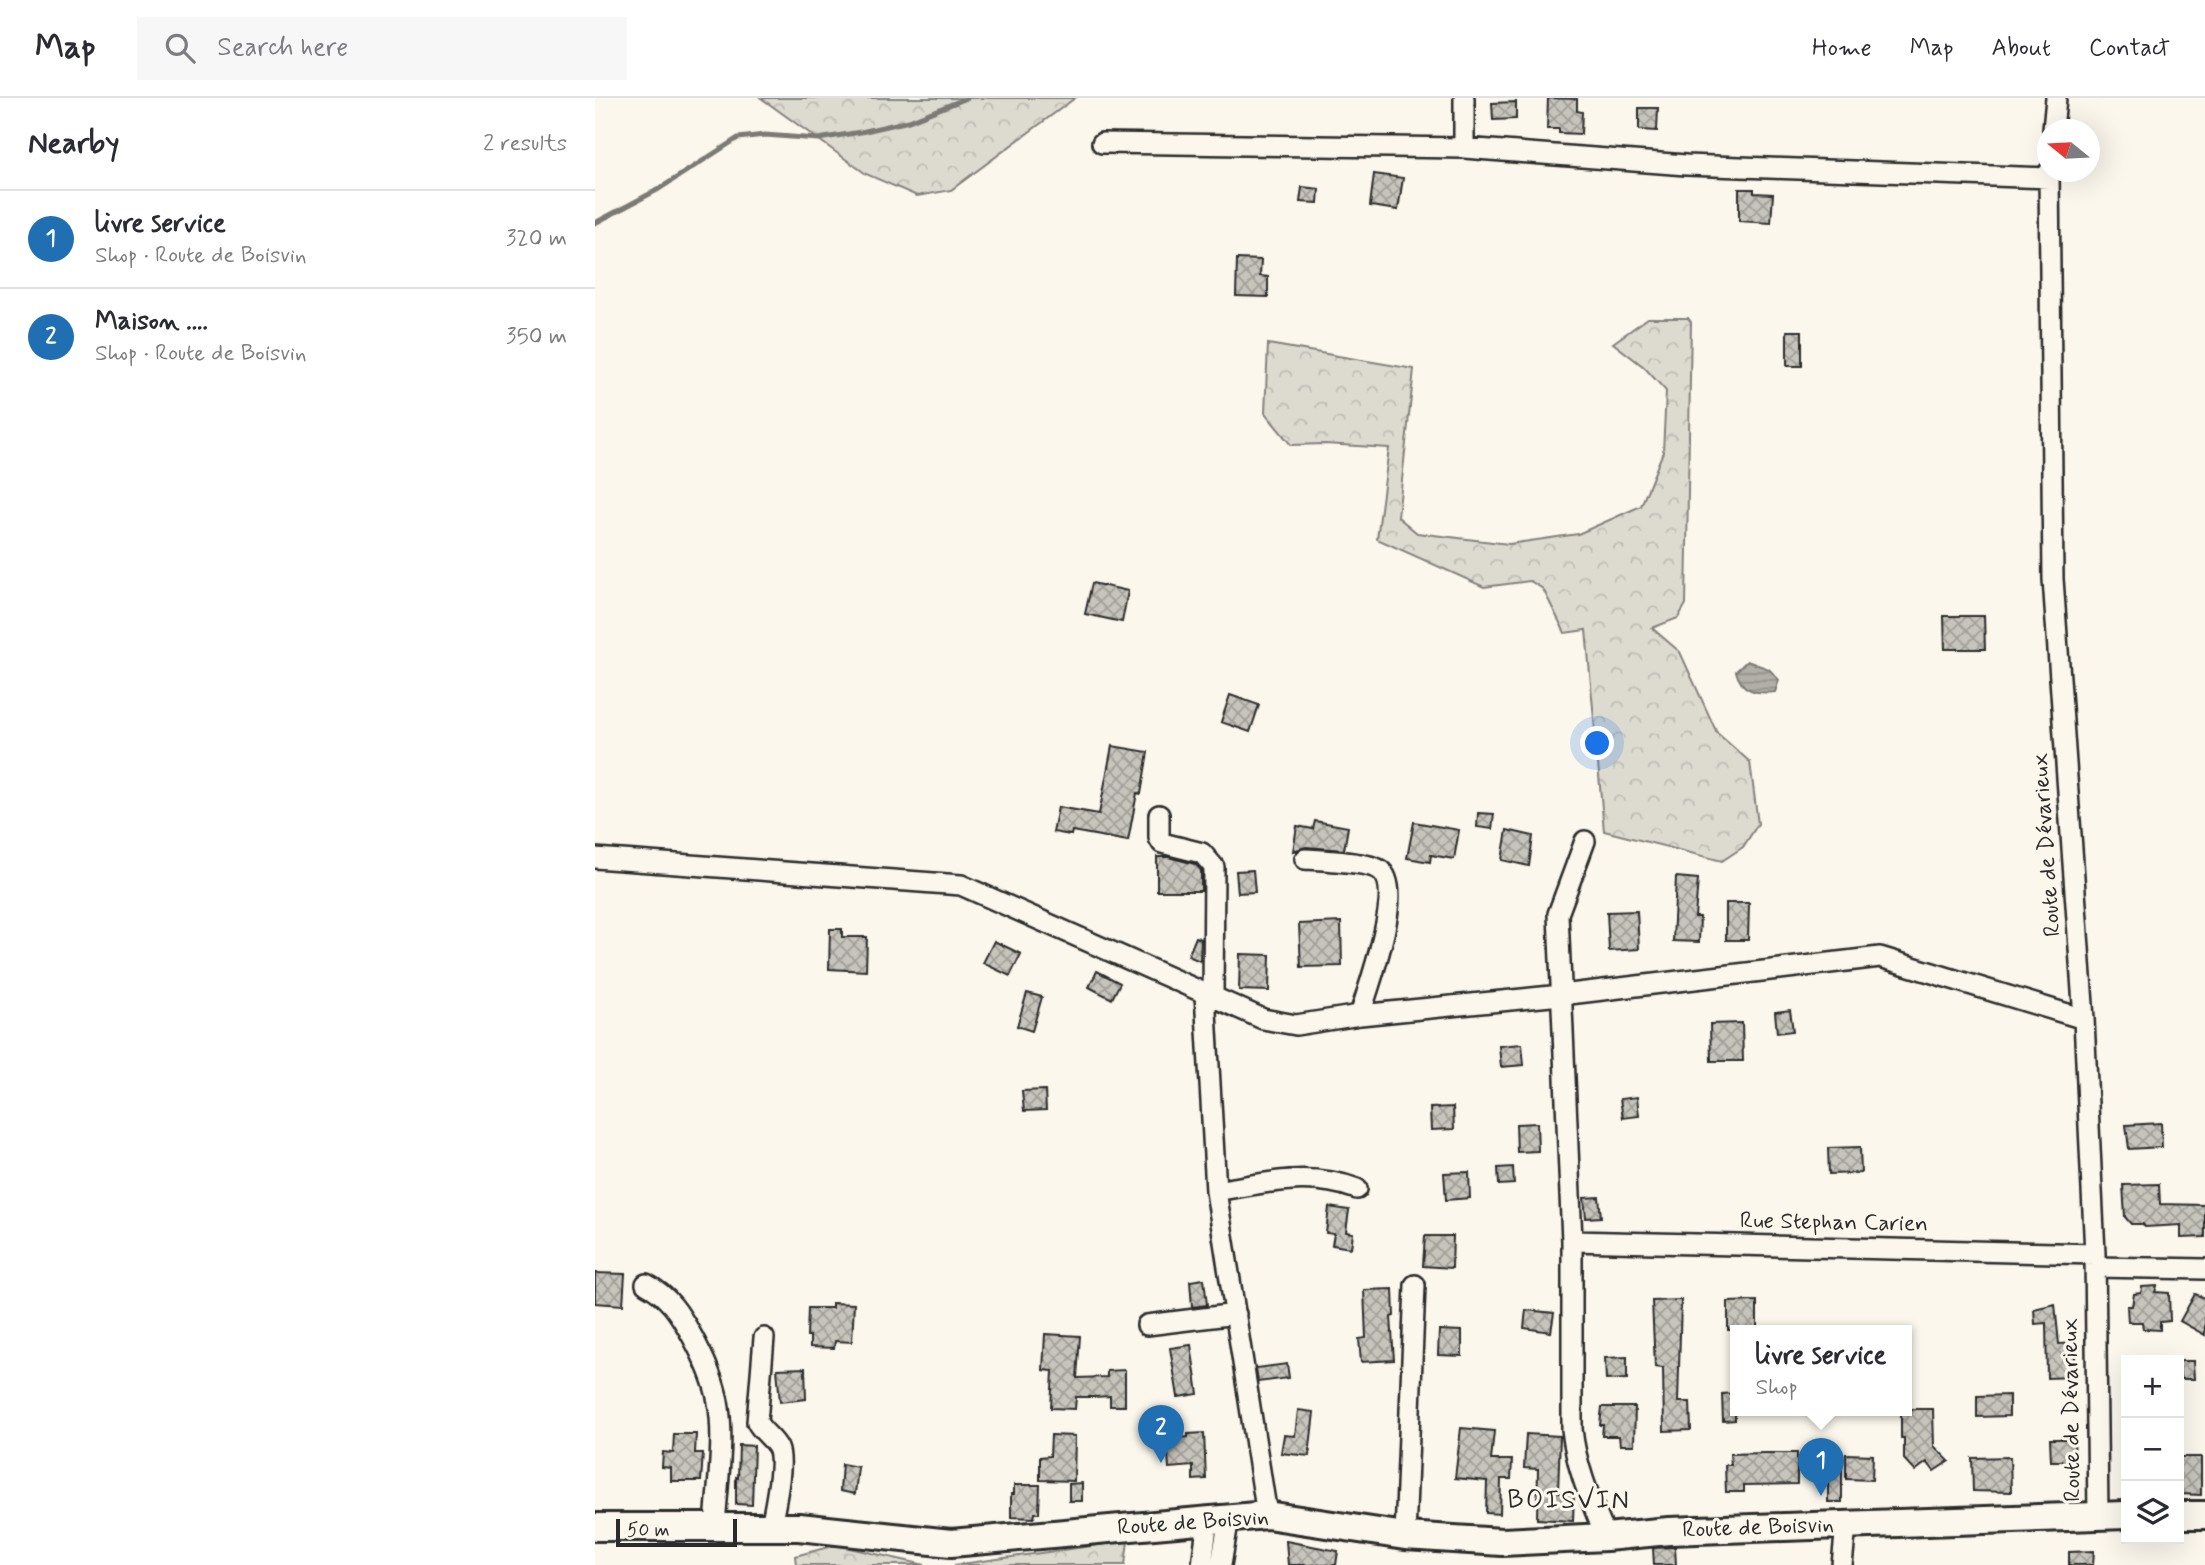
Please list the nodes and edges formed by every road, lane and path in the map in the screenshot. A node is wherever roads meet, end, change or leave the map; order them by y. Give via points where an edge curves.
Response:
1 (1465, 98) edge
2 (2056, 98) edge
3 (2054, 119) edge
4 (1102, 143) dead end
5 (1464, 148) junction
6 (2037, 175) edge
7 (2049, 182) edge
8 (1159, 815) dead end
9 (1585, 841) dead end
10 (595, 858) edge
11 (1305, 859) dead end
12 (1209, 995) junction
13 (1561, 995) junction
14 (1360, 1015) junction
15 (2084, 1019) junction
16 (1356, 1189) dead end
17 (1216, 1191) junction
18 (1572, 1241) junction
19 (2095, 1260) junction
20 (2205, 1269) edge
21 (646, 1284) dead end
22 (1415, 1285) dead end
23 (1236, 1314) junction
24 (1147, 1325) dead end
25 (764, 1338) dead end
26 (1267, 1515) junction
27 (2121, 1515) edge
28 (2184, 1515) edge
29 (2205, 1515) edge
30 (2098, 1516) junction
31 (1219, 1518) junction
32 (1846, 1525) junction
33 (595, 1527) edge
34 (715, 1527) junction
35 (771, 1527) junction
36 (1405, 1536) junction
37 (1606, 1537) junction
38 (1202, 1565) edge
39 (1220, 1565) edge
40 (1843, 1565) edge

1 - 5 street
2 - 3 street
4 - 5 street
5 - 6 street via 1686,165
7 - 15 street, Route de Dévarieux via 2053,579
8 - 12 street via 1162,843 1196,850 1214,867
9 - 13 street via 1558,914
10 - 12 street via 961,885
11 - 14 street via 1371,866 1385,874 1390,886 1390,910
12 - 14 street via 1280,1023 1296,1025
12 - 17 street
13 - 14 street
13 - 15 street via 1880,957
13 - 18 street
15 - 19 street, Route de Dévarieux
16 - 17 street via 1334,1180 1293,1179
17 - 23 street
18 - 19 street, Rue Stephan Carien
18 - 37 street via 1575,1454
19 - 20 street, Rue Stephan Carien
19 - 30 street, Route de Dévarieux
21 - 34 street via 667,1298 681,1316 713,1382 720,1423
22 - 36 street
23 - 24 street
23 - 26 street
25 - 35 street via 757,1422 777,1447 780,1460
26 - 31 main road, Route de Boisvin
26 - 36 main road, Route de Boisvin
27 - 30 main road, Route de Boisvin
28 - 29 main road
30 - 32 main road, Route de Boisvin
31 - 35 main road, Route de Boisvin via 951,1543
31 - 38 street
31 - 39 street
32 - 37 main road, Route de Boisvin
32 - 40 street
33 - 34 main road, Route de Boisvin
34 - 35 main road, Route de Boisvin
36 - 37 main road, Route de Boisvin via 1503,1542

